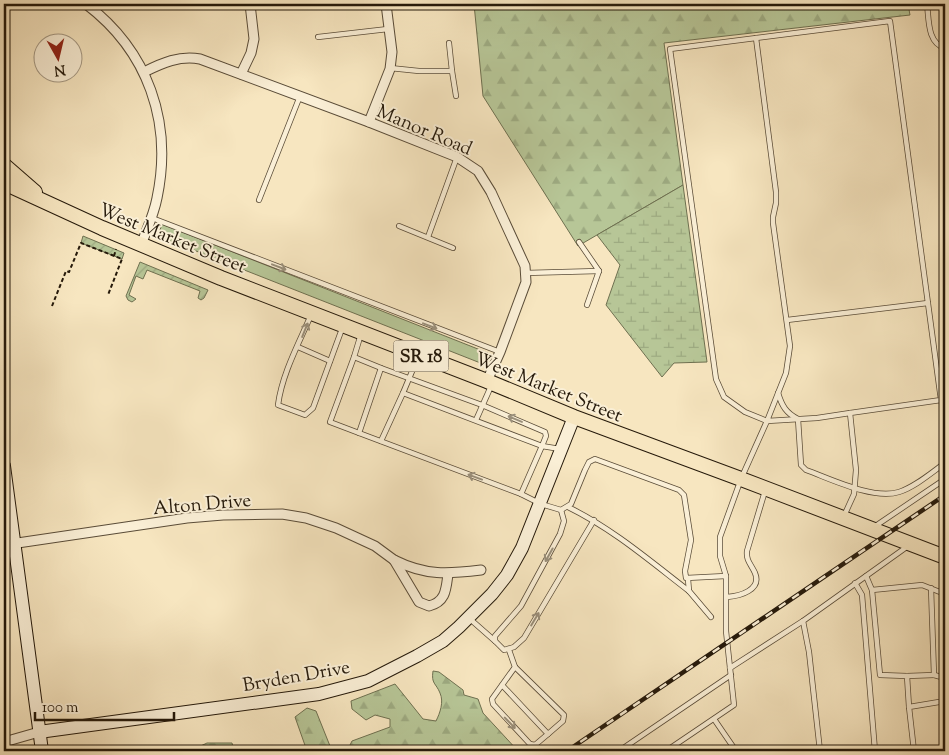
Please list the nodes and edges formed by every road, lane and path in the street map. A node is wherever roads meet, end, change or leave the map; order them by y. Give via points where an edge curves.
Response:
1 (86, 4) edge
2 (250, 4) edge
3 (386, 4) edge
4 (927, 4) edge
5 (390, 28) junction
6 (318, 37) dead end
7 (756, 38) junction
8 (449, 43) dead end
9 (944, 47) edge
10 (945, 66) edge
11 (390, 68) junction
12 (452, 71) junction
13 (144, 72) junction
14 (241, 74) junction
15 (300, 96) junction
16 (456, 96) dead end
17 (369, 122) junction
18 (457, 157) junction
19 (4, 165) edge
20 (4, 183) edge
21 (259, 200) dead end
22 (49, 204) junction
23 (152, 218) junction
24 (399, 226) dead end
25 (428, 237) junction
26 (579, 242) dead end
27 (141, 245) junction
28 (453, 248) dead end
29 (116, 250) dead end
30 (114, 256) junction
31 (599, 272) junction
32 (525, 273) junction
33 (108, 295) dead end
34 (928, 303) junction
35 (587, 305) dead end
36 (52, 306) dead end
37 (312, 312) junction
38 (787, 320) junction
39 (344, 325) junction
40 (362, 332) junction
41 (298, 347) junction
42 (500, 352) junction
43 (419, 355) junction
44 (354, 357) junction
45 (330, 361) junction
46 (382, 368) junction
47 (409, 378) junction
48 (490, 382) junction
49 (402, 393) junction
50 (778, 393) junction
51 (943, 400) edge
52 (482, 405) junction
53 (850, 413) junction
54 (574, 417) junction
55 (798, 419) junction
56 (476, 420) junction
57 (766, 421) junction
58 (359, 433) junction
59 (381, 441) junction
60 (542, 446) junction
61 (561, 449) junction
62 (945, 463) edge
63 (4, 466) edge
64 (741, 479) junction
65 (945, 479) edge
66 (854, 487) junction
67 (766, 488) junction
68 (520, 494) junction
69 (540, 504) junction
70 (568, 507) junction
71 (561, 510) junction
72 (843, 518) junction
73 (594, 520) junction
74 (872, 528) junction
75 (912, 544) junction
76 (8, 545) edge
77 (945, 557) edge
78 (394, 560) junction
79 (482, 570) dead end
80 (448, 574) junction
81 (726, 576) junction
82 (866, 576) junction
83 (688, 579) junction
84 (855, 583) junction
85 (931, 588) junction
86 (872, 590) junction
87 (689, 591) junction
88 (945, 594) edge
89 (727, 596) junction
90 (711, 617) dead end
91 (468, 618) junction
92 (803, 621) junction
93 (495, 641) junction
94 (509, 650) junction
95 (515, 667) junction
96 (730, 668) junction
97 (731, 675) junction
98 (907, 676) junction
99 (934, 676) junction
100 (945, 678) edge
101 (502, 685) junction
102 (945, 701) edge
103 (909, 707) junction
104 (714, 719) junction
105 (39, 732) junction
106 (548, 734) junction
107 (4, 742) edge
108 (42, 751) edge
109 (619, 751) edge
110 (666, 751) edge
111 (736, 751) edge
112 (820, 751) edge
113 (875, 751) edge
114 (914, 751) edge

1 - 13 street via 116,31
2 - 14 street via 254,39
3 - 5 street
4 - 9 lane via 933,40
5 - 6 lane
5 - 11 street
7 - 34 lane via 890,21
7 - 38 lane via 776,192 772,217
7 - 57 lane via 670,49 716,379 724,397 745,412
8 - 12 lane
9 - 10 lane
11 - 12 lane
11 - 17 street
12 - 16 lane
13 - 14 street, Manor Road via 175,59 193,57
13 - 23 street via 158,116 162,145 161,176
14 - 15 street, Manor Road
15 - 17 street, Manor Road
15 - 21 lane
17 - 18 street, Manor Road
18 - 25 lane
18 - 32 street, Manor Road via 478,170 525,266
19 - 22 main road
20 - 22 main road, West Market Street / SR 18
22 - 27 main road, West Market Street / SR 18
23 - 27 street
23 -> 42 lane
24 - 25 lane
25 - 28 lane
26 - 31 lane
27 - 37 main road, West Market Street / SR 18
29 - 30 path
30 - 33 path via 122,260
30 - 36 path via 81,243
31 - 32 lane
31 - 35 lane
32 - 42 street, Manor Road via 526,282
34 - 38 lane
34 - 51 lane
37 - 39 main road, West Market Street / SR 18
41 -> 37 lane
38 - 50 lane via 790,346
39 - 40 main road, West Market Street / SR 18
39 - 45 lane
40 - 43 main road, West Market Street / SR 18
40 - 44 lane
41 - 45 lane
41 - 45 lane via 278,405 305,415 313,408
42 - 48 street, Manor Road
43 - 47 lane
43 - 48 main road, West Market Street / SR 18
44 - 46 lane
44 - 58 lane via 330,422
46 - 47 lane
46 - 58 lane
47 - 49 lane
47 - 52 lane
48 - 52 lane
48 - 54 main road, West Market Street / SR 18
49 - 56 lane
49 - 59 lane
50 - 55 lane via 788,414
50 - 57 lane
51 - 53 lane
52 - 56 lane
60 -> 52 lane via 545,432
53 - 55 lane
53 - 66 lane via 856,470
54 - 61 street, Bryden Drive
54 - 64 main road, West Market Street / SR 18
55 - 57 lane
55 - 66 lane via 801,465 806,470
56 - 60 lane
57 - 64 lane
58 - 59 lane
68 -> 59 lane
60 - 61 lane
60 - 68 lane
61 - 69 street, Bryden Drive
62 - 66 lane via 899,492 877,493
63 - 76 street
64 - 67 main road, West Market Street / SR 18
64 - 81 lane via 720,536 720,556
65 - 74 lane
66 - 72 lane
67 - 72 main road, West Market Street / SR 18
67 - 89 lane via 746,558 756,574 756,583 739,596
68 - 69 lane
69 - 71 lane
69 - 91 street, Bryden Drive via 507,575
70 - 71 lane
70 - 73 lane
70 - 83 lane via 589,462 595,459 683,493 690,540 685,571
71 -> 93 lane via 564,521 560,534 521,606 494,636
72 - 74 main road, West Market Street / SR 18
73 - 87 lane
94 -> 73 lane via 524,638
74 - 75 main road, West Market Street / SR 18
75 - 77 main road, West Market Street / SR 18
75 - 82 lane
76 - 78 street, Alton Drive via 205,516 282,514 336,528 375,546
76 - 105 street
78 - 80 street, Alton Drive via 411,568
78 - 80 street, Alton Drive via 419,602 429,606 438,603 446,593
79 - 80 street
81 - 83 lane
81 - 89 lane
82 - 84 lane
82 - 86 lane
83 - 87 lane
84 - 92 lane
84 - 113 lane via 862,595
85 - 86 lane via 922,585
85 - 88 lane
85 - 99 lane
86 - 98 lane via 880,675
87 - 90 lane
89 - 96 lane
91 - 93 lane
91 - 105 street, Bryden Drive via 442,641 417,656 354,686 319,694
92 - 96 lane
92 - 112 lane
93 - 94 lane via 504,650
94 - 95 lane
95 - 101 lane
95 - 106 lane via 564,715 563,721
96 - 97 lane
97 - 104 lane via 734,705
97 - 109 lane
98 - 99 lane
98 - 103 lane
99 - 100 lane
101 - 106 lane
101 -> 106 lane via 492,699 494,707 530,744 535,745
102 - 103 lane
103 - 114 lane
104 - 110 lane
104 - 111 lane
105 - 107 street, Bryden Drive
105 - 108 street

